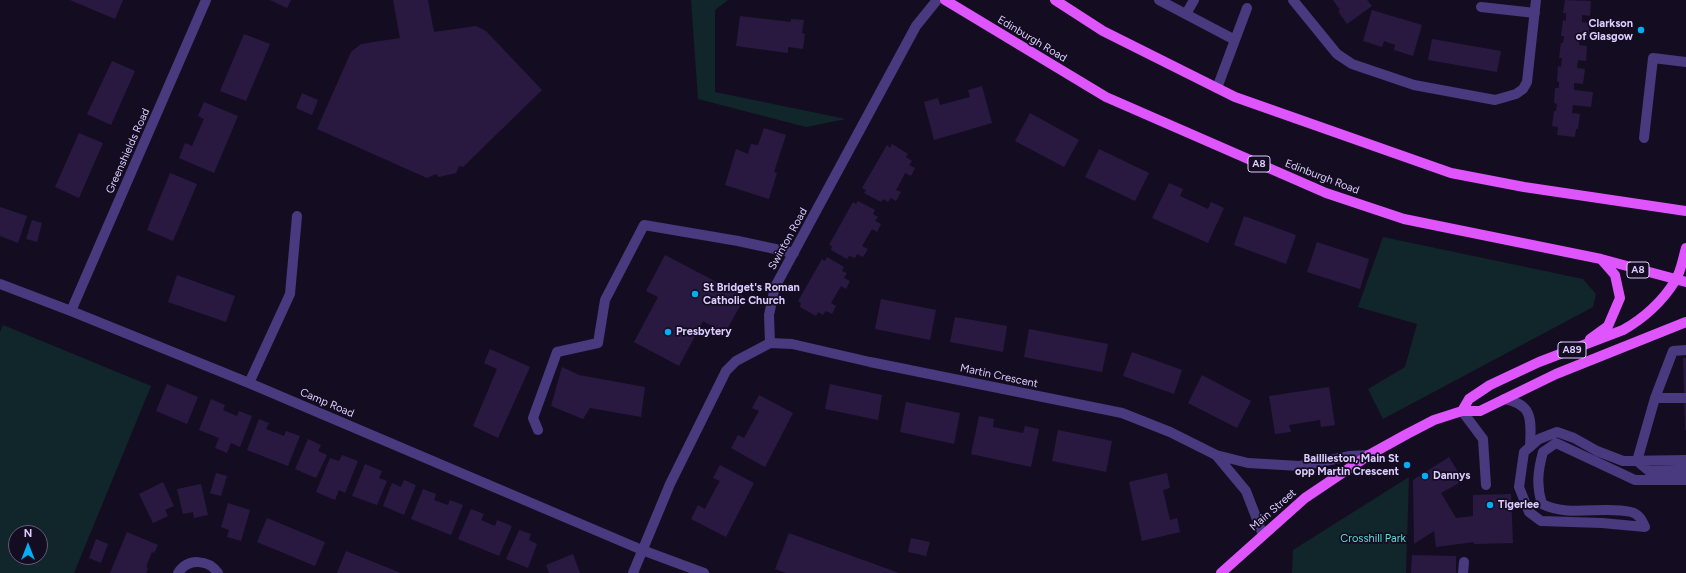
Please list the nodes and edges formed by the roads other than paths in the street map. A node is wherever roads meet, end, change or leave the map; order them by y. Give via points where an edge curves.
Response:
1 (206, 0) edge
2 (937, 0) edge
3 (945, 0) edge
4 (1055, 0) edge
5 (1159, 0) edge
6 (1194, 0) edge
7 (1293, 0) edge
8 (1536, 0) edge
9 (1481, 7) dead end
10 (1247, 8) dead end
11 (1535, 13) junction
12 (1186, 14) junction
13 (1235, 40) junction
14 (1686, 62) edge
15 (1217, 88) junction
16 (1644, 138) dead end
17 (1686, 210) edge
18 (297, 216) dead end
19 (1686, 248) edge
20 (794, 254) junction
21 (1600, 259) junction
22 (1681, 281) edge
23 (0, 284) edge
24 (71, 311) junction
25 (1686, 322) edge
26 (770, 343) junction
27 (1575, 348) junction
28 (1686, 350) edge
29 (249, 383) junction
30 (1655, 398) junction
31 (1686, 398) edge
32 (1504, 399) junction
33 (1462, 411) junction
34 (538, 430) dead end
35 (1530, 447) junction
36 (1216, 455) junction
37 (1369, 455) junction
38 (1686, 460) edge
39 (1637, 461) junction
40 (1686, 470) edge
41 (1686, 480) edge
42 (1486, 486) dead end
43 (1263, 535) junction
44 (642, 550) junction
45 (1464, 562) dead end
46 (178, 573) edge
47 (218, 573) edge
48 (633, 573) edge
49 (704, 573) edge
50 (1221, 573) edge
51 (1463, 573) edge

1 - 24 street, Greenshields Road
2 - 20 street, Swinton Road via 916,26
3 - 21 main road, Edinburgh Road / A8 via 1106,97 1326,193 1404,218
4 - 15 main road via 1103,30
5 - 12 street
6 - 12 street
7 - 11 street via 1337,54 1352,64 1414,85 1495,100 1516,94 1527,82
8 - 11 street
9 - 11 street
10 - 13 street
12 - 13 street
13 - 15 street
14 - 16 street via 1653,58
15 - 17 main road via 1235,97 1450,173 1524,187
18 - 29 street via 290,294
19 - 22 main road
20 - 26 street, Swinton Road via 775,287 769,315
20 - 34 street via 738,240 644,225 605,300 598,343 557,352 533,418
21 - 22 main road, Edinburgh Road / A8
21 - 27 main road via 1615,275 1620,298 1608,326
22 - 27 main road, A89 via 1635,323
23 - 24 street, Camp Road
24 - 29 street, Camp Road
25 - 32 main road, A89 via 1556,374
26 - 36 street, Martin Crescent via 792,344 1122,414 1170,432
26 - 44 street via 736,361 726,370 670,484
27 - 33 main road, A89 via 1490,385 1469,399
28 - 30 street via 1673,351
29 - 44 street, Camp Road
30 - 31 street
30 - 39 street
32 - 33 main road, A89 via 1480,411
32 - 35 street via 1516,401 1526,407 1530,420
33 - 37 main road, Main Street / A89 via 1434,420
33 - 42 street via 1483,439
35 - 39 street via 1539,439 1557,432 1623,461
35 - 41 street via 1524,452 1519,487 1529,512 1541,521 1602,522 1644,527 1641,518 1632,512 1574,512 1552,509 1542,504 1538,492 1538,471 1542,452 1556,443 1635,480
36 - 37 street, Martin Crescent via 1248,463 1300,466 1350,456
36 - 43 street, Martin Crescent via 1246,491
37 - 43 main road, Main Street / A89 via 1306,498
38 - 39 street
39 - 40 street via 1649,471
43 - 50 main road, Main Street / A89
44 - 48 street
44 - 49 street, Camp Road
45 - 51 street
46 - 47 street via 185,565 200,562

